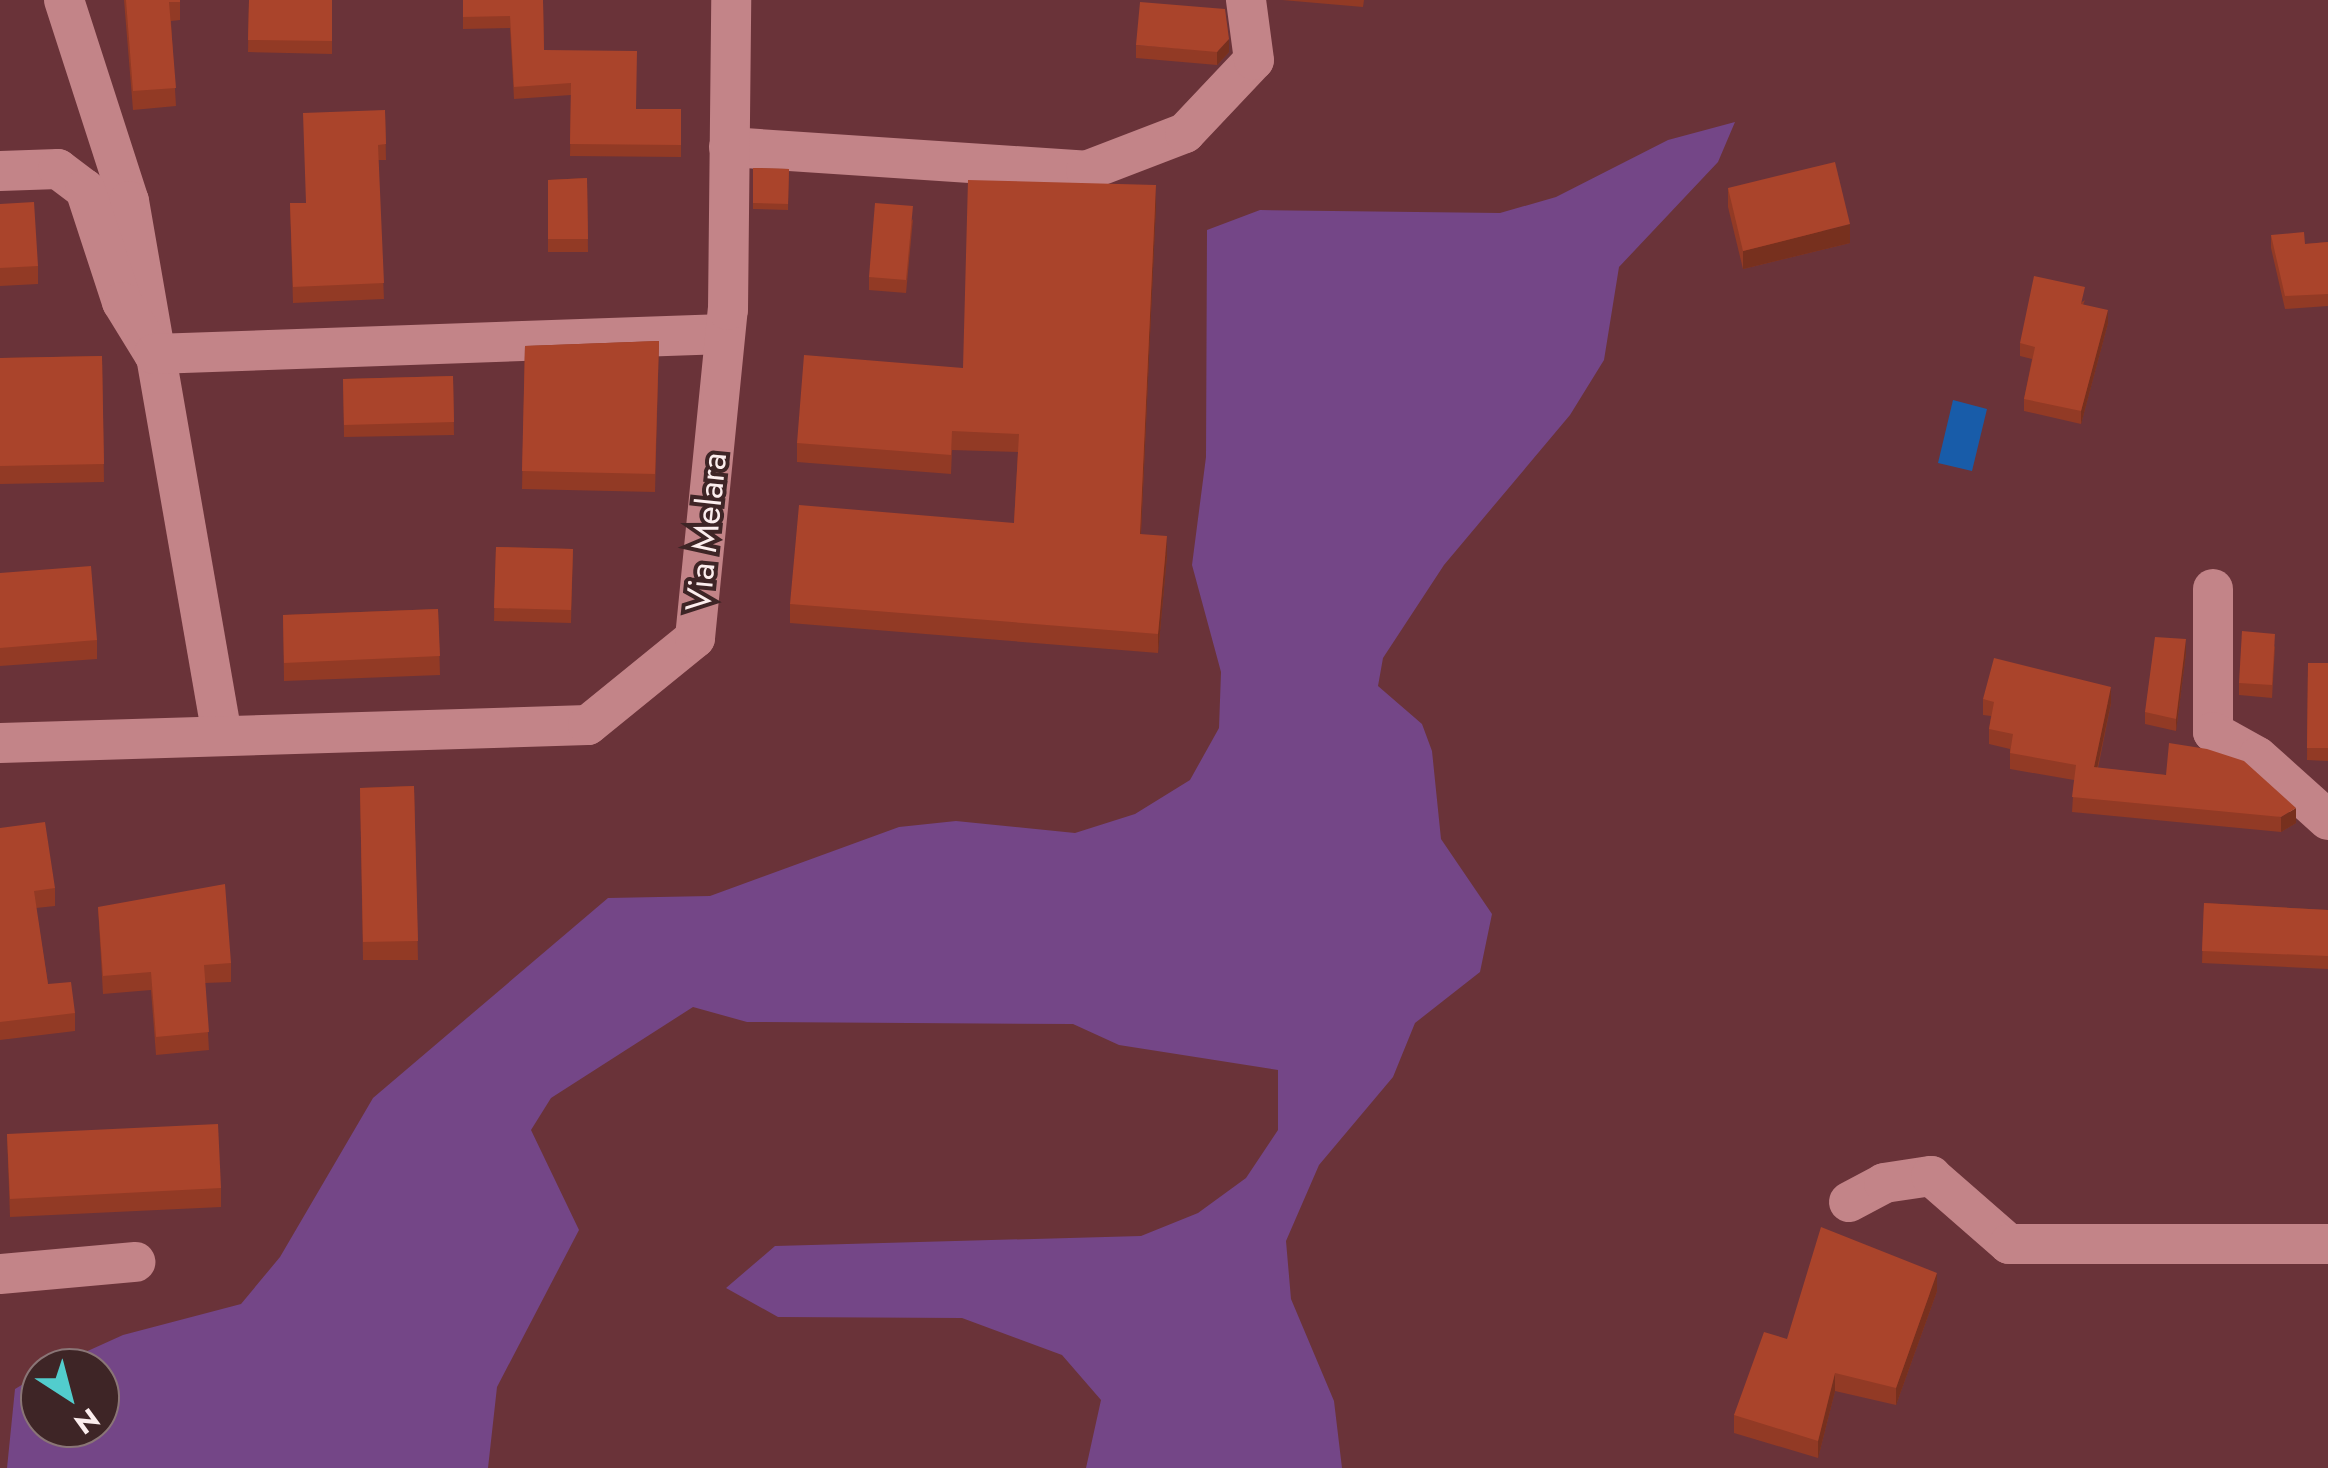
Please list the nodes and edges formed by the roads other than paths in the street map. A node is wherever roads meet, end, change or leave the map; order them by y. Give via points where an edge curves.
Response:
1 (64, 0) edge
2 (731, 0) edge
3 (1246, 0) edge
4 (729, 147) junction
5 (0, 171) edge
6 (725, 334) junction
7 (154, 354) junction
8 (2213, 589) dead end
9 (221, 730) junction
10 (0, 743) edge
11 (2328, 820) edge
12 (1849, 1202) dead end
13 (2328, 1244) edge
14 (136, 1262) dead end
15 (0, 1274) edge

1 - 7 street via 129,201
2 - 4 street, Via Melara
3 - 4 street via 1254,60 1185,132 1086,171
4 - 6 street, Via Melara
5 - 7 street via 58,168 85,189 122,302
6 - 7 street
6 - 9 street, Via Melara via 696,638 588,725
7 - 9 street
8 - 11 street via 2213,732 2258,757
9 - 10 street, Via Melara
12 - 13 street via 1884,1182 1931,1176 2009,1244
14 - 15 street

